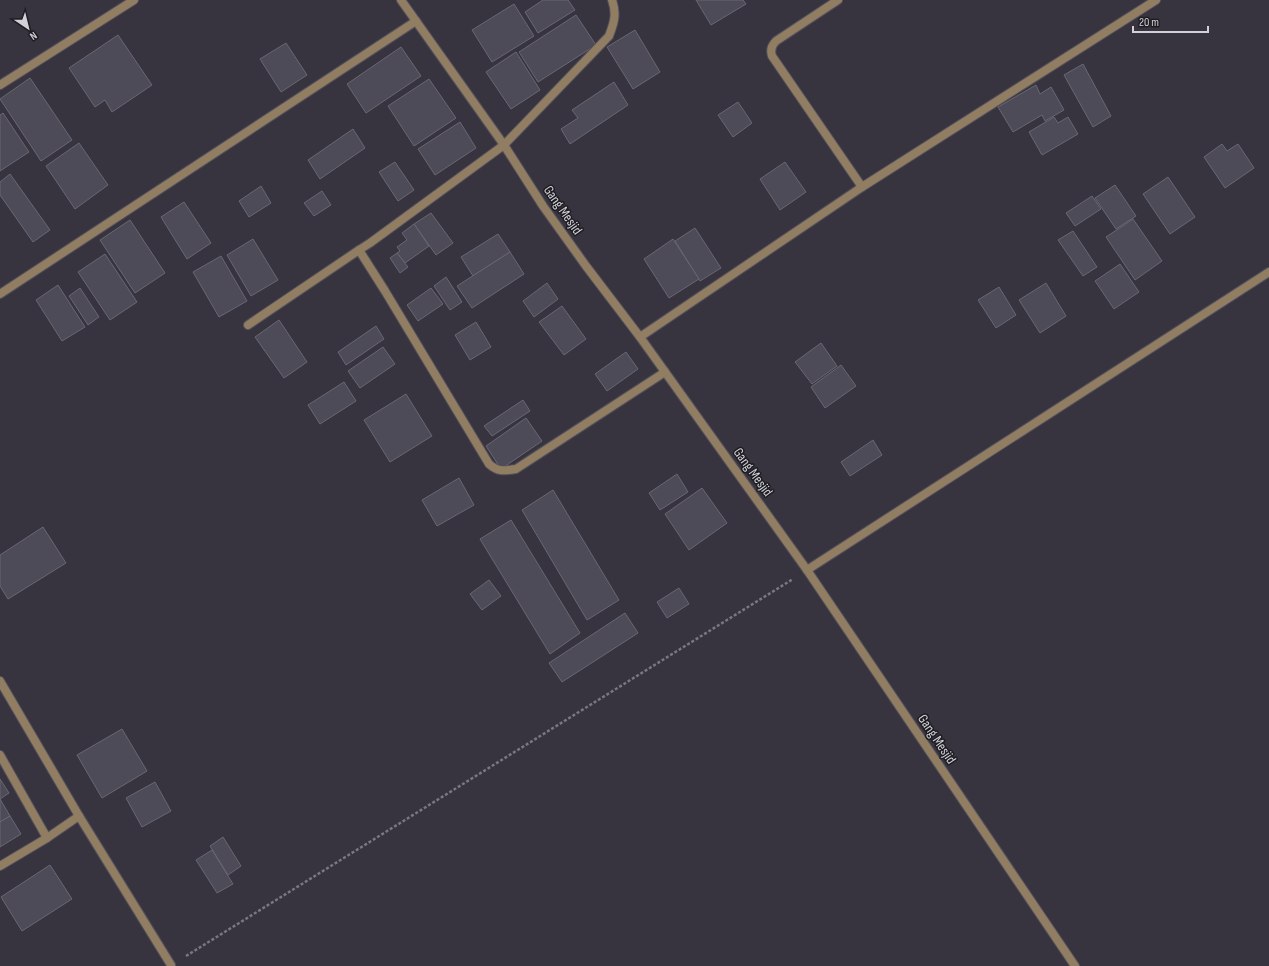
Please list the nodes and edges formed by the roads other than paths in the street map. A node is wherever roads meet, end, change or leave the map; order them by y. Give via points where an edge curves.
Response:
1 (134, 0) edge
2 (401, 0) edge
3 (612, 0) edge
4 (838, 0) edge
5 (1156, 0) edge
6 (416, 21) junction
7 (0, 85) edge
8 (504, 145) junction
9 (862, 186) junction
10 (359, 250) junction
11 (1269, 272) edge
12 (0, 294) edge
13 (248, 325) dead end
14 (640, 337) junction
15 (665, 372) junction
16 (807, 570) junction
17 (0, 681) edge
18 (0, 755) edge
19 (79, 816) junction
20 (47, 838) junction
21 (0, 866) edge
22 (171, 965) edge
23 (1075, 966) edge

1 - 7 street
2 - 6 street, Gang Mesjid
3 - 8 street via 615,21 609,36
4 - 9 street via 776,41 770,52
5 - 9 street
6 - 8 street, Gang Mesjid
6 - 12 street
8 - 10 street
8 - 14 street, Gang Mesjid via 552,218
9 - 14 street
10 - 13 street
10 - 15 street via 494,469 516,469
11 - 16 street
14 - 15 street, Gang Mesjid
15 - 16 street, Gang Mesjid
16 - 23 street, Gang Mesjid
17 - 19 street
18 - 20 street
19 - 20 street
19 - 22 street
20 - 21 street

